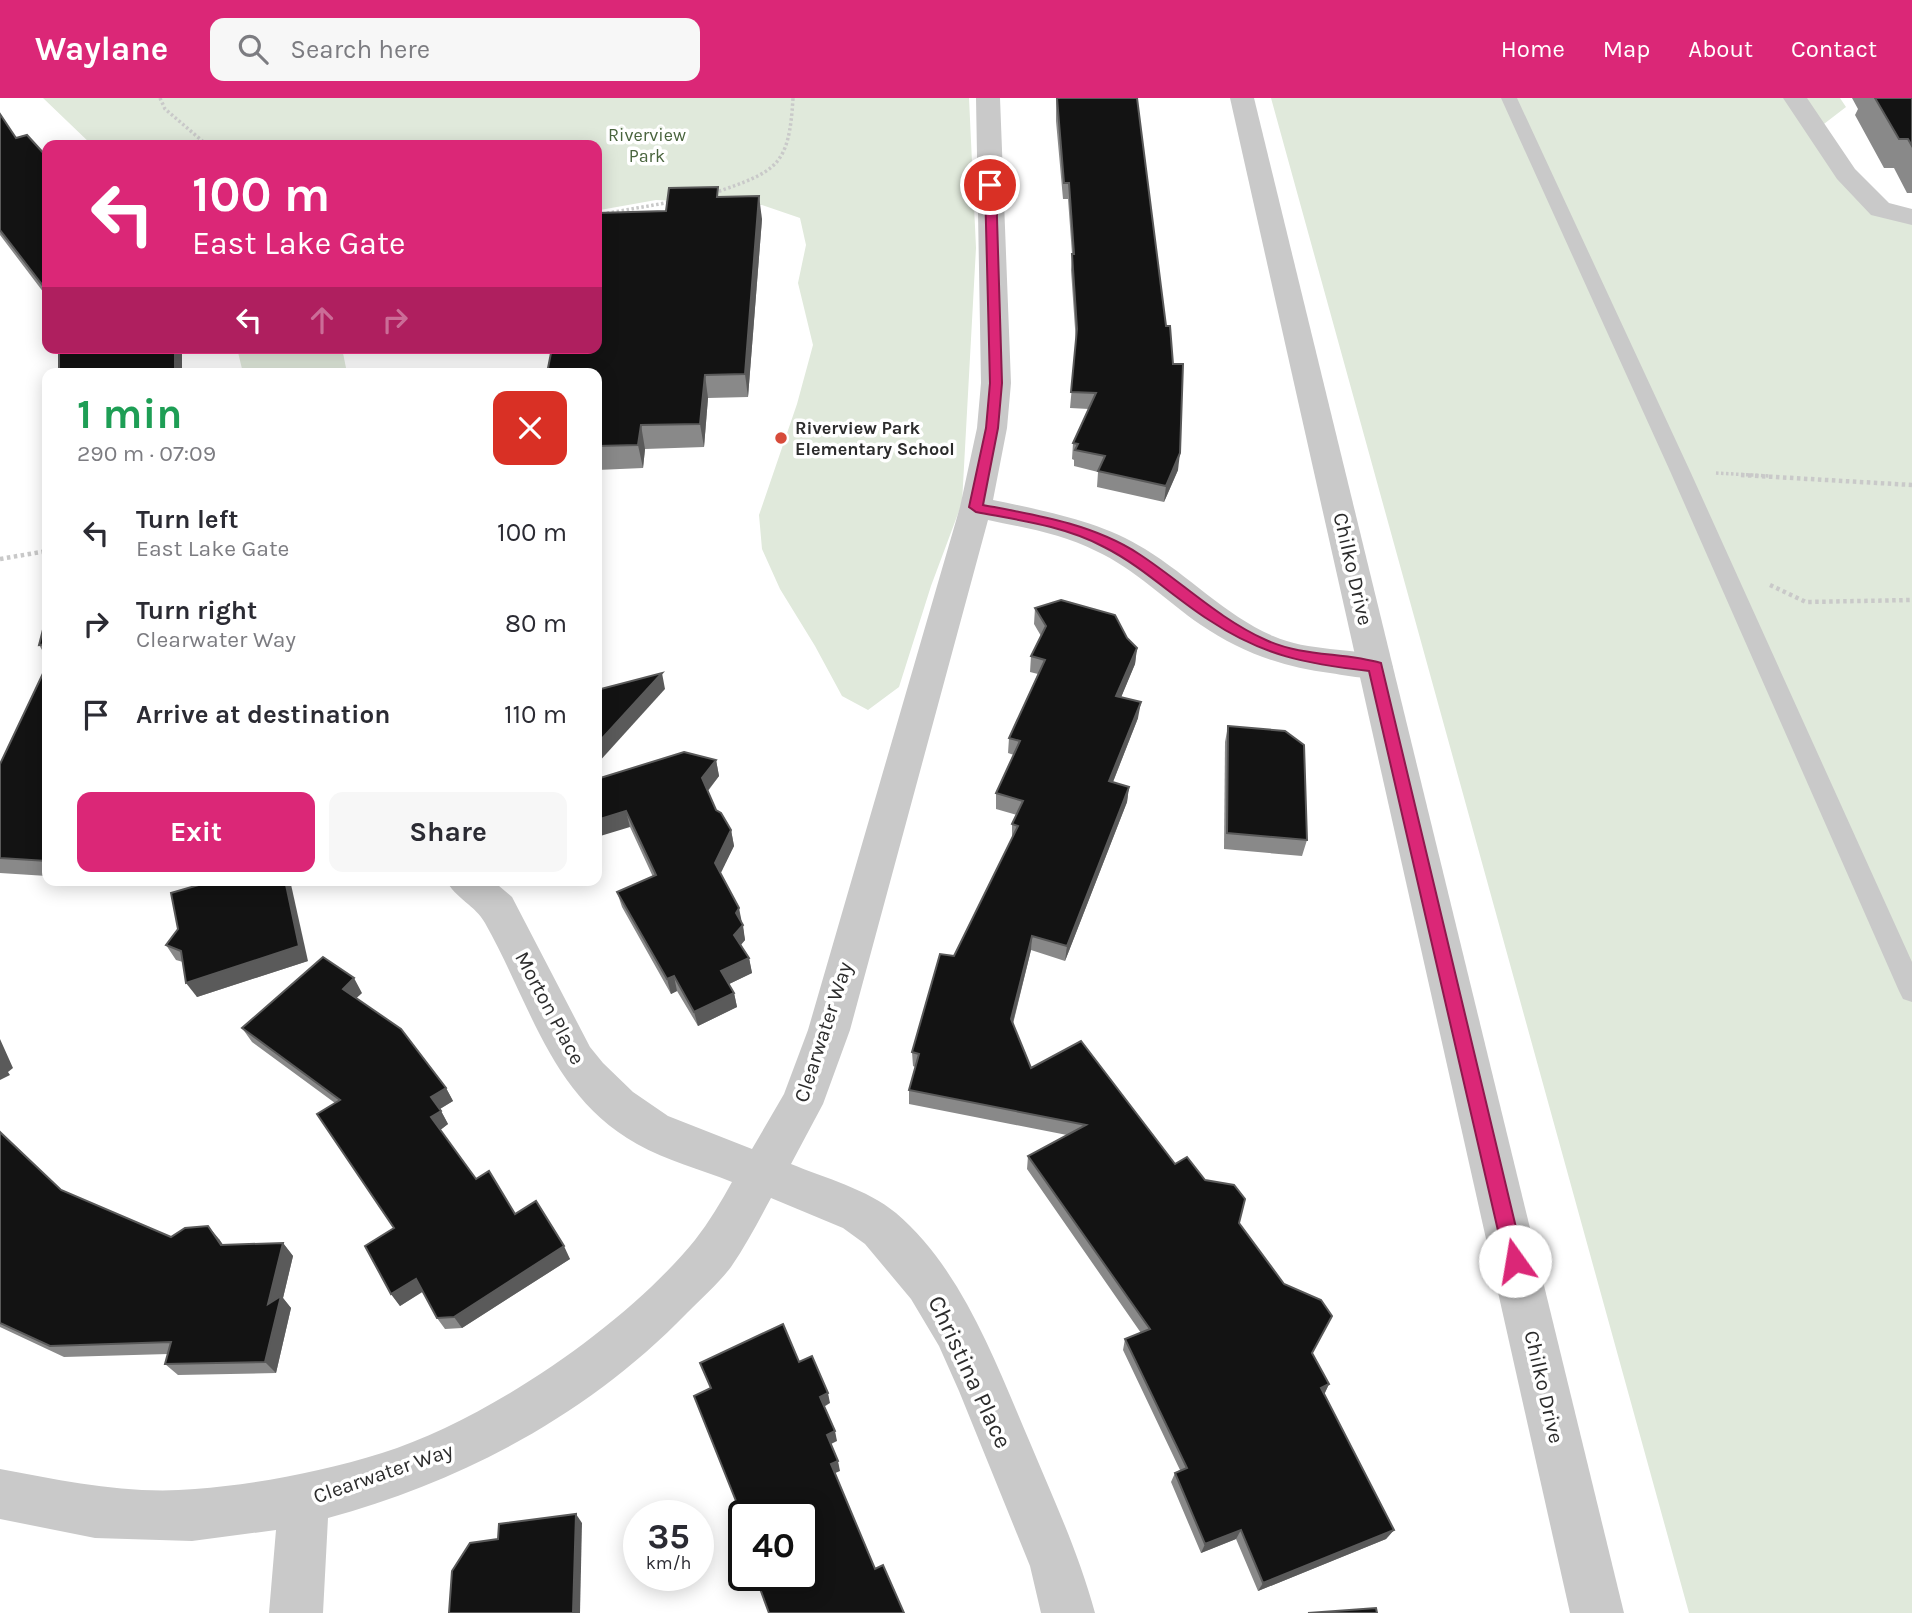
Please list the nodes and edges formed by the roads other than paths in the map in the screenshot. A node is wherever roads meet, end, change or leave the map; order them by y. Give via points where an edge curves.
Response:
1 (988, 98) edge
2 (1242, 98) edge
3 (1509, 98) edge
4 (1794, 98) edge
5 (1912, 217) edge
6 (976, 507) junction
7 (1376, 667) junction
8 (472, 886) edge
9 (1912, 991) edge
10 (761, 1173) junction
11 (0, 1494) edge
12 (304, 1500) junction
13 (296, 1613) edge
14 (1069, 1613) edge
15 (1597, 1613) edge

1 - 6 street, Clearwater Way via 996,383
2 - 7 street, Chilko Drive
3 - 9 lane
4 - 5 street via 1846,174 1880,209
6 - 7 street via 1055,524 1106,542 1262,645 1307,659
6 - 10 street, Clearwater Way via 829,1030 801,1104
7 - 15 street, Chilko Drive
8 - 10 street, Morton Place via 498,908 575,1060 618,1109 691,1149
10 - 12 street, Clearwater Way via 708,1260 664,1308 571,1384 460,1447
10 - 14 street, Christina Place via 859,1213 881,1229 928,1283 978,1379 1056,1566
11 - 12 street, Clearwater Way via 84,1513 166,1516 234,1514
12 - 13 street

